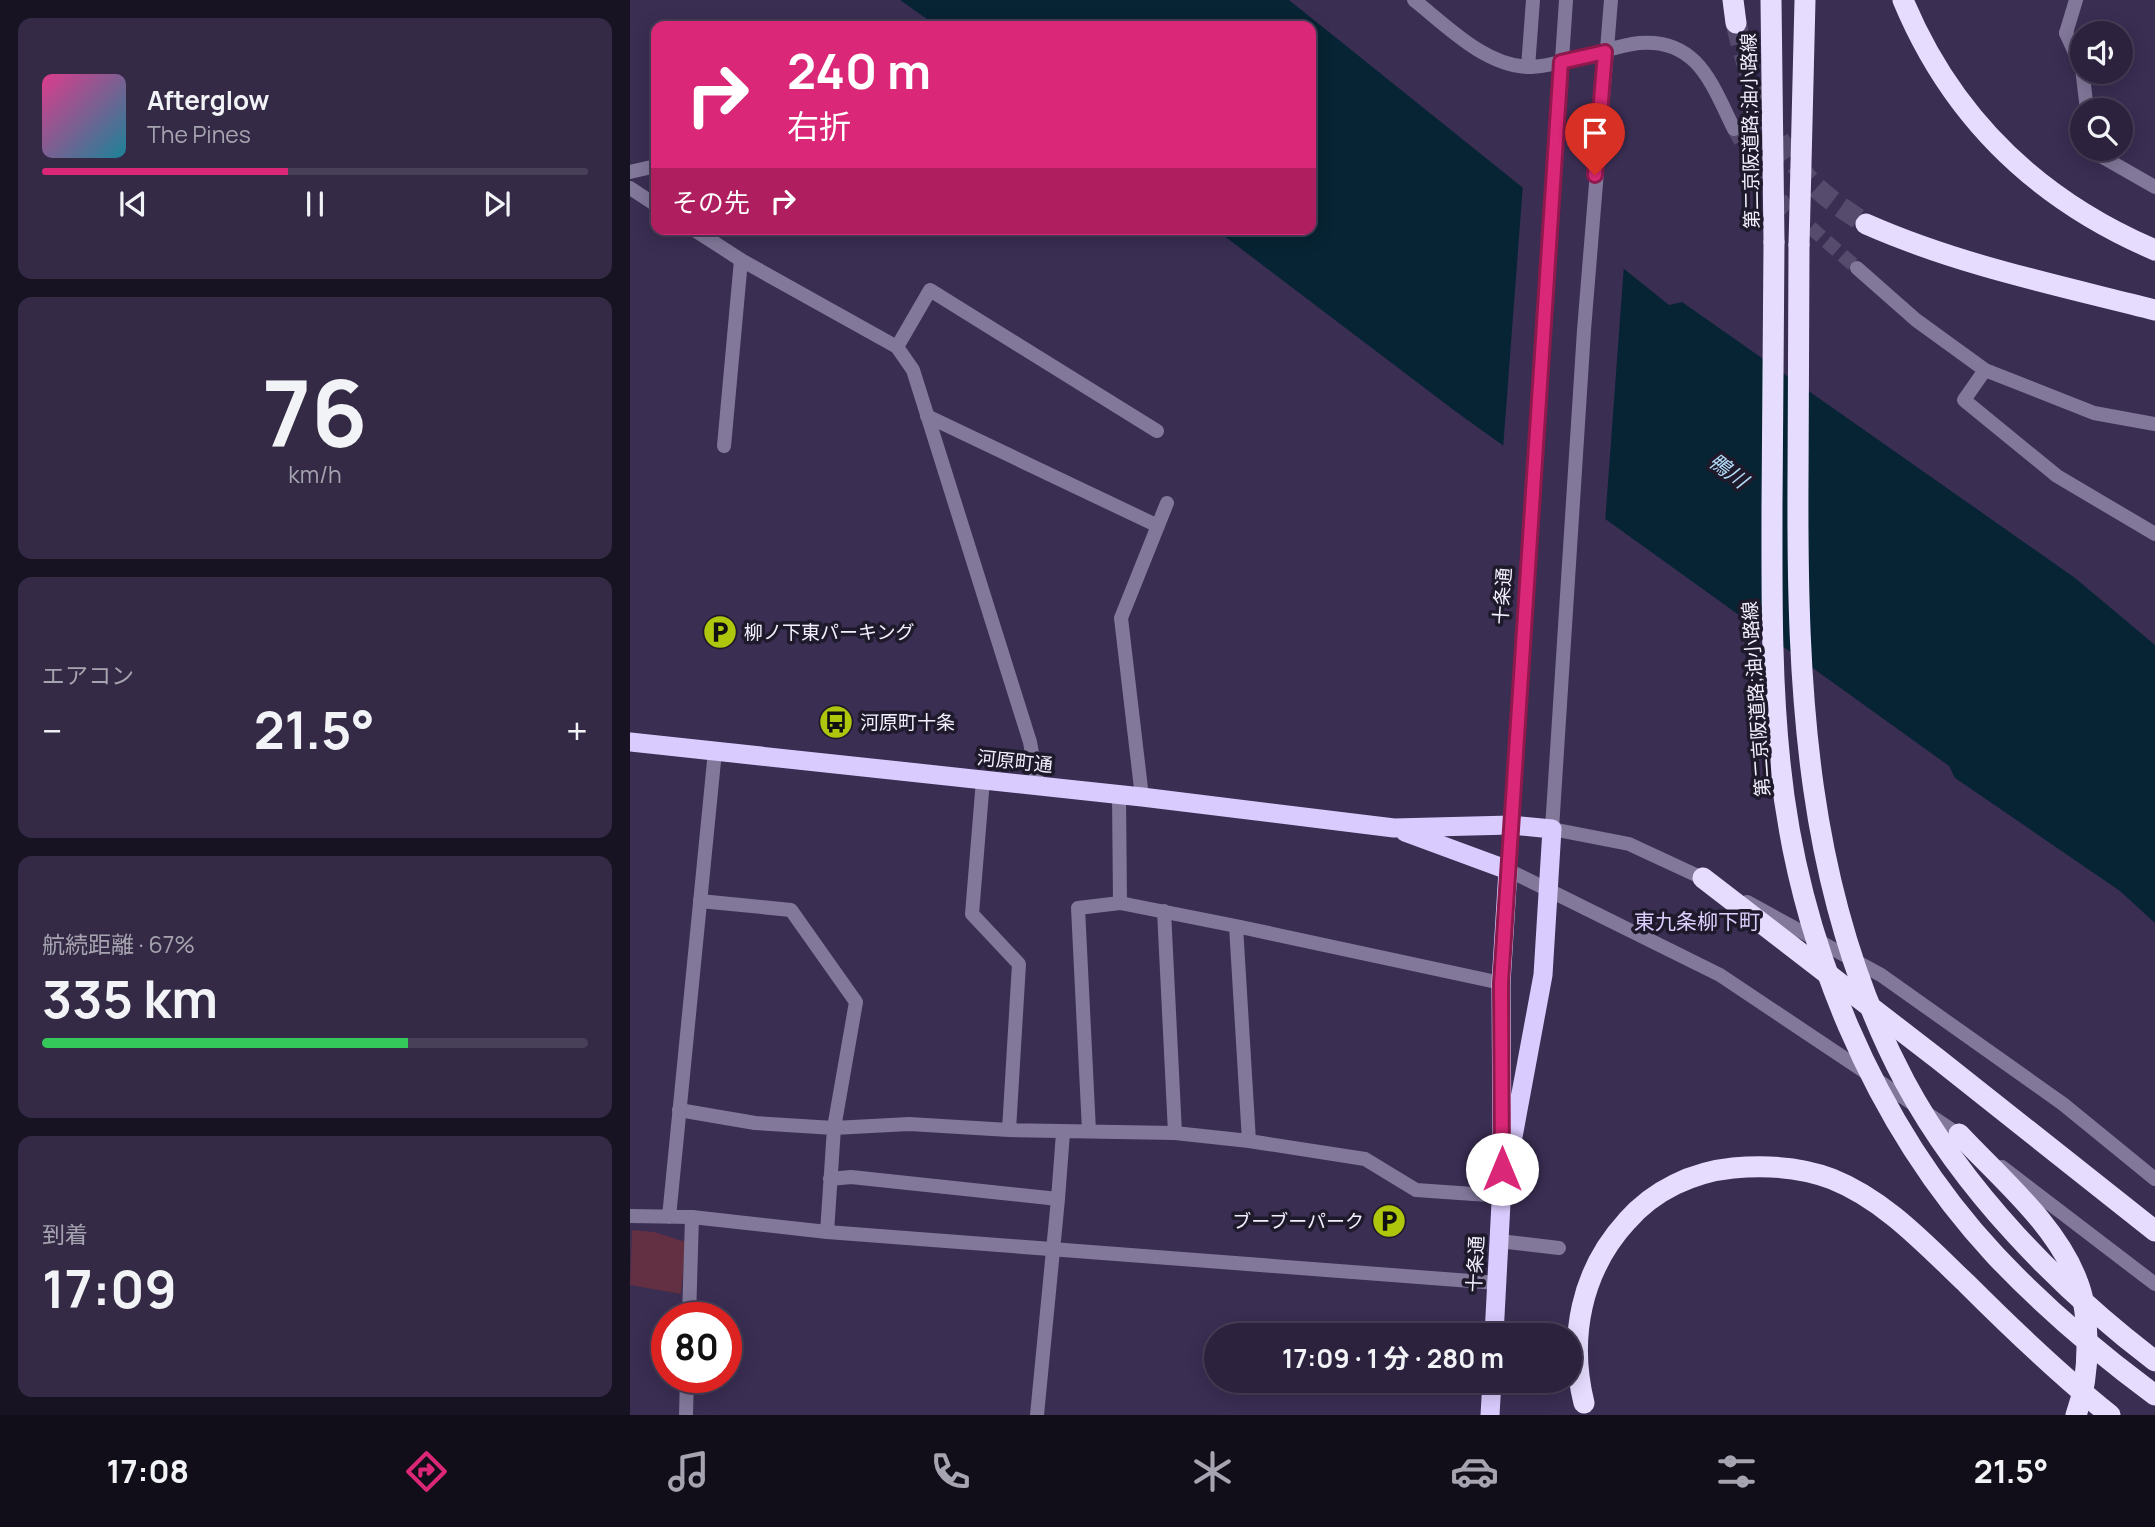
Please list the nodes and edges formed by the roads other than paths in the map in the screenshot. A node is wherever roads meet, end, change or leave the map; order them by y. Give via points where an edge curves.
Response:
1 (1414, 0) edge
2 (1534, 0) edge
3 (1566, 0) edge
4 (1611, 0) edge
5 (1732, 0) edge
6 (1771, 0) edge
7 (1805, 0) edge
8 (1903, 0) edge
9 (2076, 0) edge
10 (1736, 23) tunnel mouth
11 (1605, 52) junction
12 (1561, 62) junction
13 (1528, 67) junction
14 (2086, 98) edge
15 (1734, 129) tunnel mouth
16 (2108, 161) edge
17 (651, 167) edge
18 (630, 172) edge
19 (2155, 187) edge
20 (630, 188) edge
21 (651, 202) edge
22 (1866, 224) tunnel mouth
23 (702, 235) edge
24 (2155, 250) edge
25 (741, 260) junction
26 (1857, 268) tunnel mouth
27 (2155, 310) edge
28 (897, 347) junction
29 (1985, 370) junction
30 (927, 416) junction
31 (2155, 424) edge
32 (1157, 431) dead end
33 (724, 446) dead end
34 (1167, 503) dead end
35 (1158, 526) junction
36 (2155, 534) edge
37 (630, 742) edge
38 (715, 751) junction
39 (983, 780) junction
40 (1038, 786) junction
41 (1119, 795) junction
42 (1142, 797) junction
43 (1511, 825) junction
44 (1394, 828) junction
45 (1552, 829) junction
46 (1508, 870) junction
47 (1703, 878) junction
48 (1548, 888) junction
49 (700, 901) junction
50 (1120, 903) junction
51 (1164, 911) junction
52 (1236, 926) junction
53 (1501, 983) junction
54 (679, 1110) junction
55 (834, 1128) junction
56 (1009, 1130) junction
57 (1089, 1131) junction
58 (1062, 1132) junction
59 (1175, 1133) junction
60 (1959, 1134) junction
61 (1249, 1141) junction
62 (830, 1179) junction
63 (2155, 1179) edge
64 (1502, 1196) junction
65 (1059, 1199) junction
66 (630, 1216) edge
67 (668, 1217) junction
68 (692, 1217) junction
69 (2155, 1231) edge
70 (827, 1232) junction
71 (1499, 1241) junction
72 (1559, 1248) dead end
73 (1054, 1250) junction
74 (1497, 1283) junction
75 (2155, 1284) edge
76 (689, 1302) edge
77 (1495, 1323) edge
78 (2155, 1361) edge
79 (687, 1393) edge
80 (1491, 1393) edge
81 (2155, 1395) edge
82 (1586, 1409) edge
83 (686, 1415) edge
84 (1037, 1415) edge
85 (1490, 1415) edge
86 (2076, 1415) edge
87 (2110, 1415) edge

1 - 13 street via 1476,48 1498,60
2 - 13 street
3 - 12 street, 十条通
4 - 11 street, 十条通
5 - 10 highway
6 - 81 highway, 第二京阪道路;油小路線, bridge via 1772,632 1780,764 1807,906 1830,981 1860,1052 1896,1120 1942,1191 1994,1254 2049,1308
7 - 78 highway, bridge via 1798,604 1811,780 1841,921 1881,1035 1936,1134 2022,1242 2072,1292
8 - 24 highway via 1930,57 1999,147 2066,203
9 - 14 street via 2066,33 2082,68
11 - 12 street
11 - 15 street via 1638,43 1665,44 1689,53 1707,75
11 - 45 street, 十条通
12 - 13 street
12 - 43 street, 十条通
16 - 19 street
17 - 18 street
20 - 21 street
22 - 27 highway via 1962,261
23 - 25 street
25 - 28 street
25 - 33 street
26 - 29 street via 1916,320
28 - 30 street via 913,370
28 - 32 street via 930,290
29 - 31 street via 2094,413
29 - 36 street via 1964,400 2057,476
30 - 35 street
30 - 40 street via 1030,742
34 - 35 street
35 - 42 street via 1121,618
37 - 38 highway, 河原町通
38 - 39 highway, 河原町通
38 - 49 street
39 - 40 highway, 河原町通
39 - 56 street via 972,914 1019,964
40 - 41 highway, 河原町通
41 - 42 highway, 河原町通
41 - 50 street
42 - 44 highway, 河原町通
43 - 44 highway, 河原町通
43 - 45 highway, 河原町通
43 - 46 street, 十条通
44 - 46 highway, 河原町通
45 - 47 street via 1629,844
45 - 48 highway, 十条通
46 - 48 street
46 - 53 highway, 十条通
47 - 63 street via 1881,975 2063,1104
47 - 69 highway
48 - 60 street via 1720,975
48 - 64 highway, 十条通 via 1543,975
49 - 54 street
49 - 55 street via 791,910 856,1003
50 - 51 street
50 - 57 street via 1078,908
51 - 52 street
51 - 59 street
52 - 53 street
52 - 61 street
53 - 64 highway, 十条通
54 - 55 street via 755,1123
54 - 67 street
55 - 56 street via 909,1124
55 - 62 street
56 - 58 street
57 - 58 street
57 - 59 street
58 - 65 street
59 - 61 street
60 - 75 street
60 - 86 highway via 2040,1220 2079,1284 2087,1357
61 - 64 street via 1365,1158 1416,1190
62 - 65 street via 852,1177
62 - 70 street
64 - 71 highway, 十条通
65 - 73 street
66 - 67 street
67 - 68 street
68 - 70 street
68 - 76 street
70 - 73 street
71 - 72 street
71 - 74 highway, 十条通
73 - 74 street
73 - 84 street
74 - 77 highway, 十条通
79 - 83 street
80 - 85 highway
82 - 87 highway, bridge via 1576,1357 1580,1311 1594,1269 1616,1234 1644,1205 1680,1181 1723,1169 1768,1166 1835,1180 1894,1218

